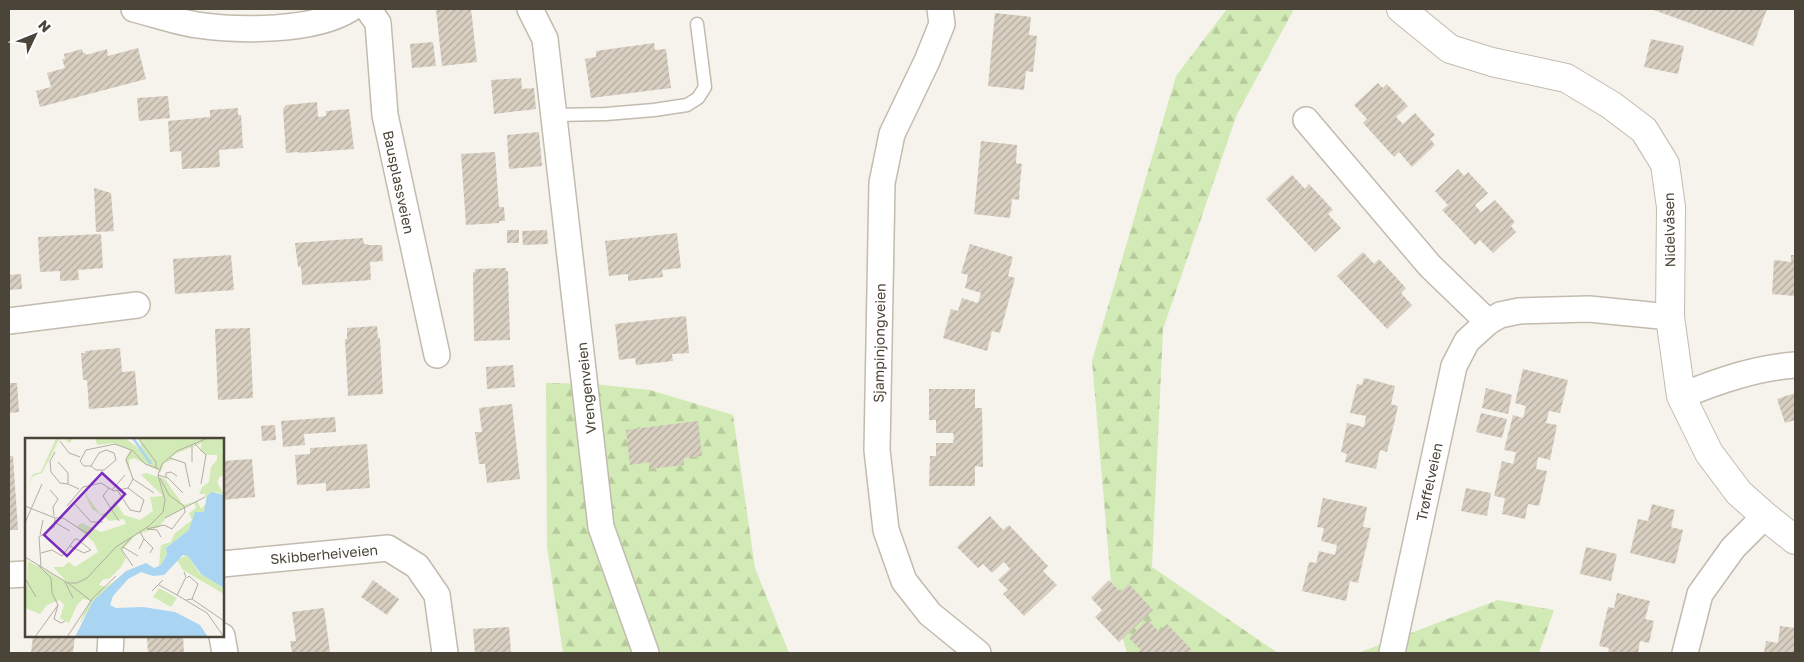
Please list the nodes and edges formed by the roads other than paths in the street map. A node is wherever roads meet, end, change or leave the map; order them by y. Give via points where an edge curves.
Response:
1 (134, 9) edge
2 (350, 9) edge
3 (368, 9) edge
4 (530, 9) edge
5 (940, 9) edge
6 (1405, 10) edge
7 (697, 24) dead end
8 (555, 115) junction
9 (1306, 120) dead end
10 (137, 305) dead end
11 (1670, 317) junction
12 (9, 321) edge
13 (1488, 322) junction
14 (437, 355) dead end
15 (1795, 365) edge
16 (1681, 396) junction
17 (1765, 516) junction
18 (1795, 540) edge
19 (224, 564) edge
20 (25, 574) edge
21 (9, 575) edge
22 (111, 637) edge
23 (222, 637) edge
24 (110, 653) edge
25 (224, 653) edge
26 (445, 653) edge
27 (646, 653) edge
28 (978, 653) edge
29 (1392, 653) edge
30 (1685, 653) edge

1 - 2 street via 196,25 266,29 318,23
3 - 14 street, Bausplassveien via 378,23 385,115
4 - 8 street, Vrengenveien via 546,39
5 - 28 street, Sjampinjongveien via 942,24 892,134 882,183 877,450 886,530 904,581 930,614
6 - 11 street, Nidelvåsen via 1450,49 1566,78 1644,130 1665,164 1669,190
7 - 8 lane via 705,87 698,98 687,105 654,110
8 - 27 street, Vrengenveien via 601,528
9 - 13 street via 1430,266
10 - 12 street
11 - 13 street, Trøffelveien via 1581,309 1519,311 1500,315
11 - 16 street, Nidelvåsen
13 - 29 street, Trøffelveien via 1468,341 1454,366
15 - 16 street via 1773,366 1722,379
16 - 17 street, Nidelvåsen via 1708,453 1739,493
17 - 18 street, Nidelvåsen
17 - 30 street via 1733,548 1700,594
19 - 26 street, Skibberheiveien via 388,548 417,566 437,595
20 - 21 street
22 - 24 street
23 - 25 street

